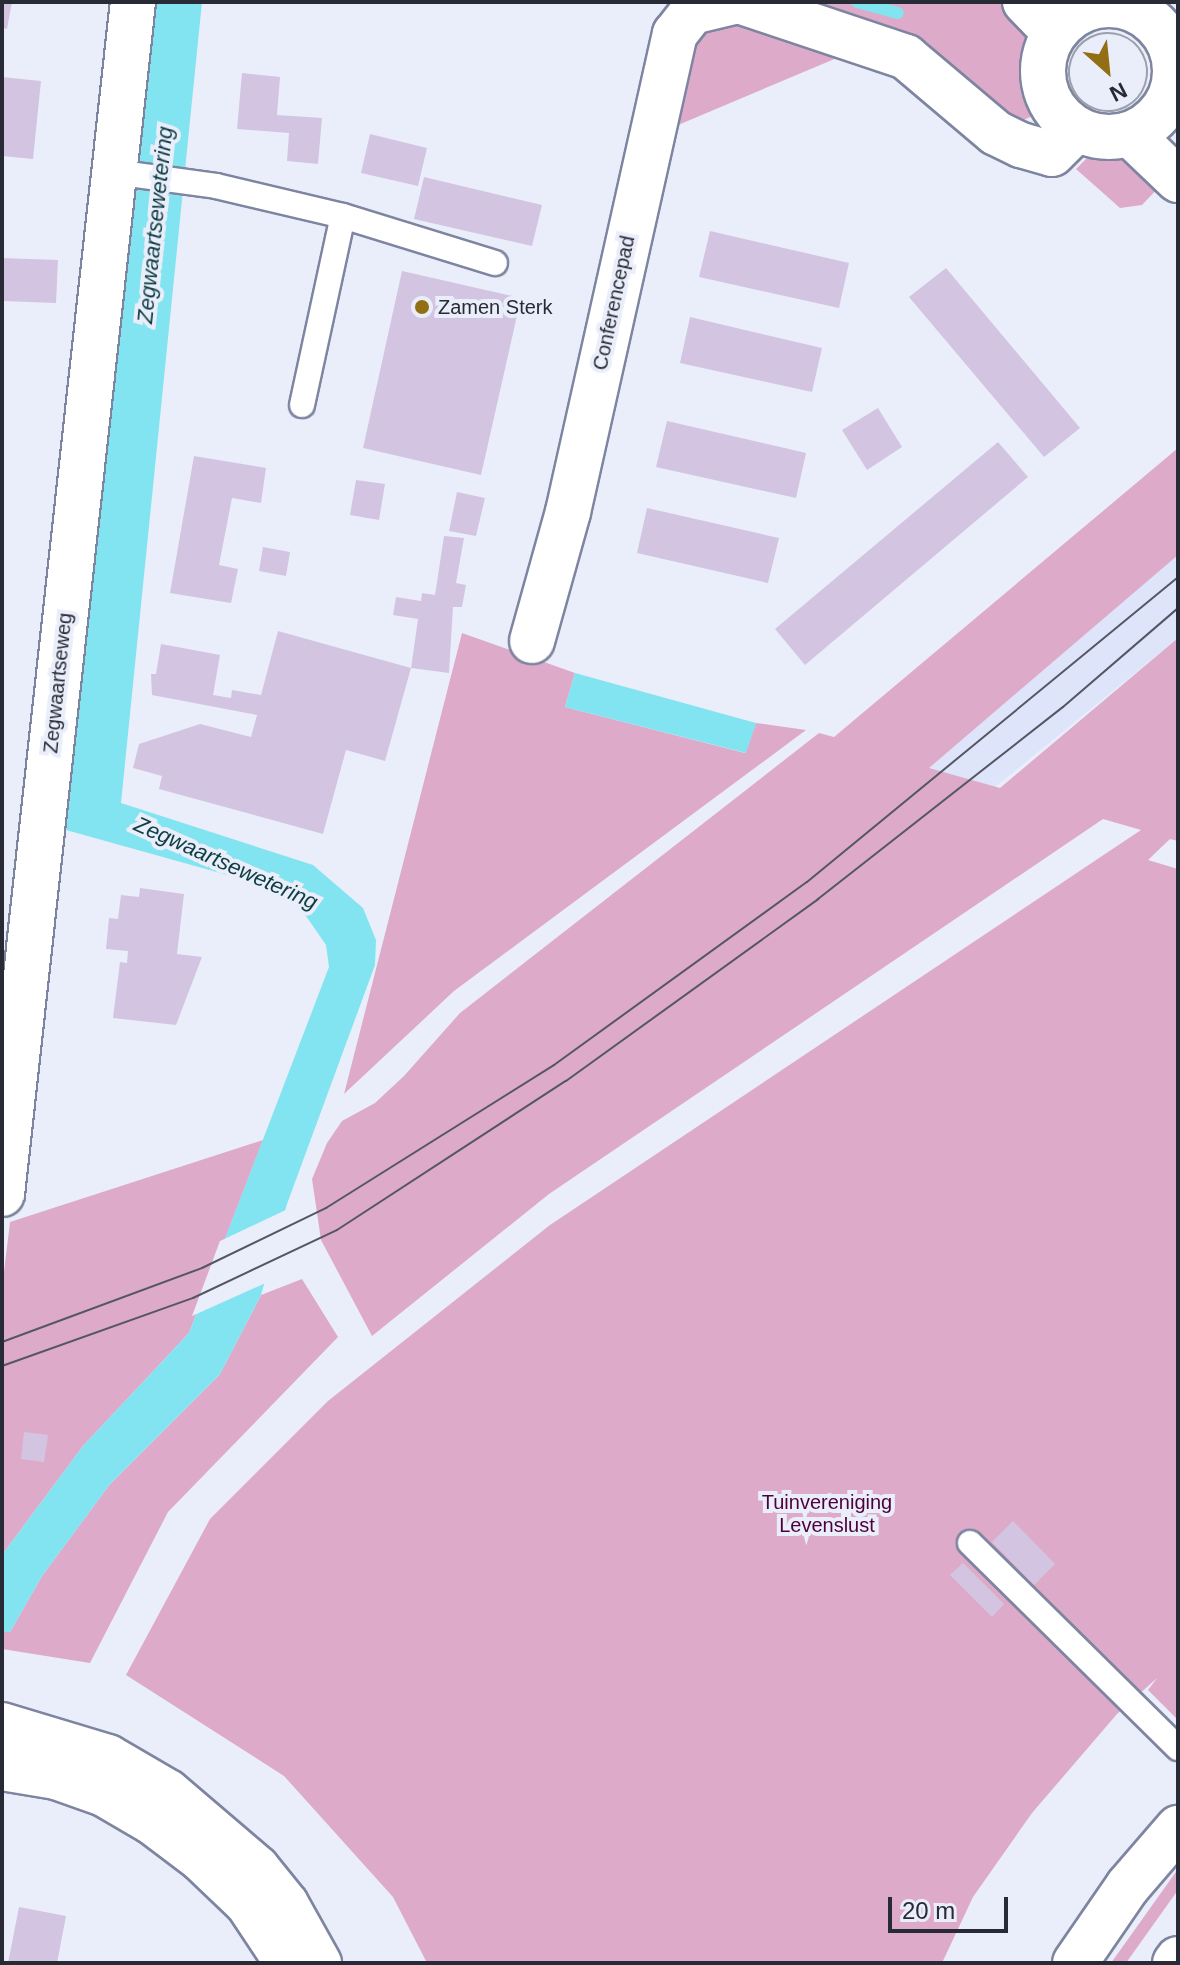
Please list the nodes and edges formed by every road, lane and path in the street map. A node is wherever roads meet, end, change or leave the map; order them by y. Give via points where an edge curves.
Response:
1 (133, 2) edge
2 (1025, 2) edge
3 (724, 3) edge
4 (1068, 15) edge
5 (1161, 24) edge
6 (1174, 103) edge
7 (1131, 135) junction
8 (1064, 142) junction
9 (123, 173) junction
10 (1178, 180) edge
11 (343, 216) junction
12 (495, 263) dead end
13 (302, 405) dead end
14 (532, 641) dead end
15 (2, 1194) edge
16 (970, 1543) dead end
17 (2, 1725) edge
18 (1178, 1748) edge
19 (2, 1768) edge
20 (1178, 1828) edge
21 (287, 1963) edge
22 (319, 1963) edge
23 (1075, 1963) edge

1 - 9 street, Zegwaartseweg
2 - 4 street
3 - 8 street, Conferencepad via 906,57 996,133
3 - 14 street, Conferencepad via 692,12 675,34 568,512
4 - 5 street via 1112,4
4 - 8 street via 1043,62 1046,93
5 - 6 street via 1176,80
6 - 7 street
7 - 8 street
7 - 10 street
9 - 11 lane via 191,182
9 - 15 street, Zegwaartseweg
11 - 12 lane
11 - 13 lane
16 - 18 lane
17 - 22 street via 108,1757 168,1792 257,1868 286,1904
19 - 21 street via 56,1777 104,1794 152,1822 248,1904
20 - 23 street via 1128,1886

